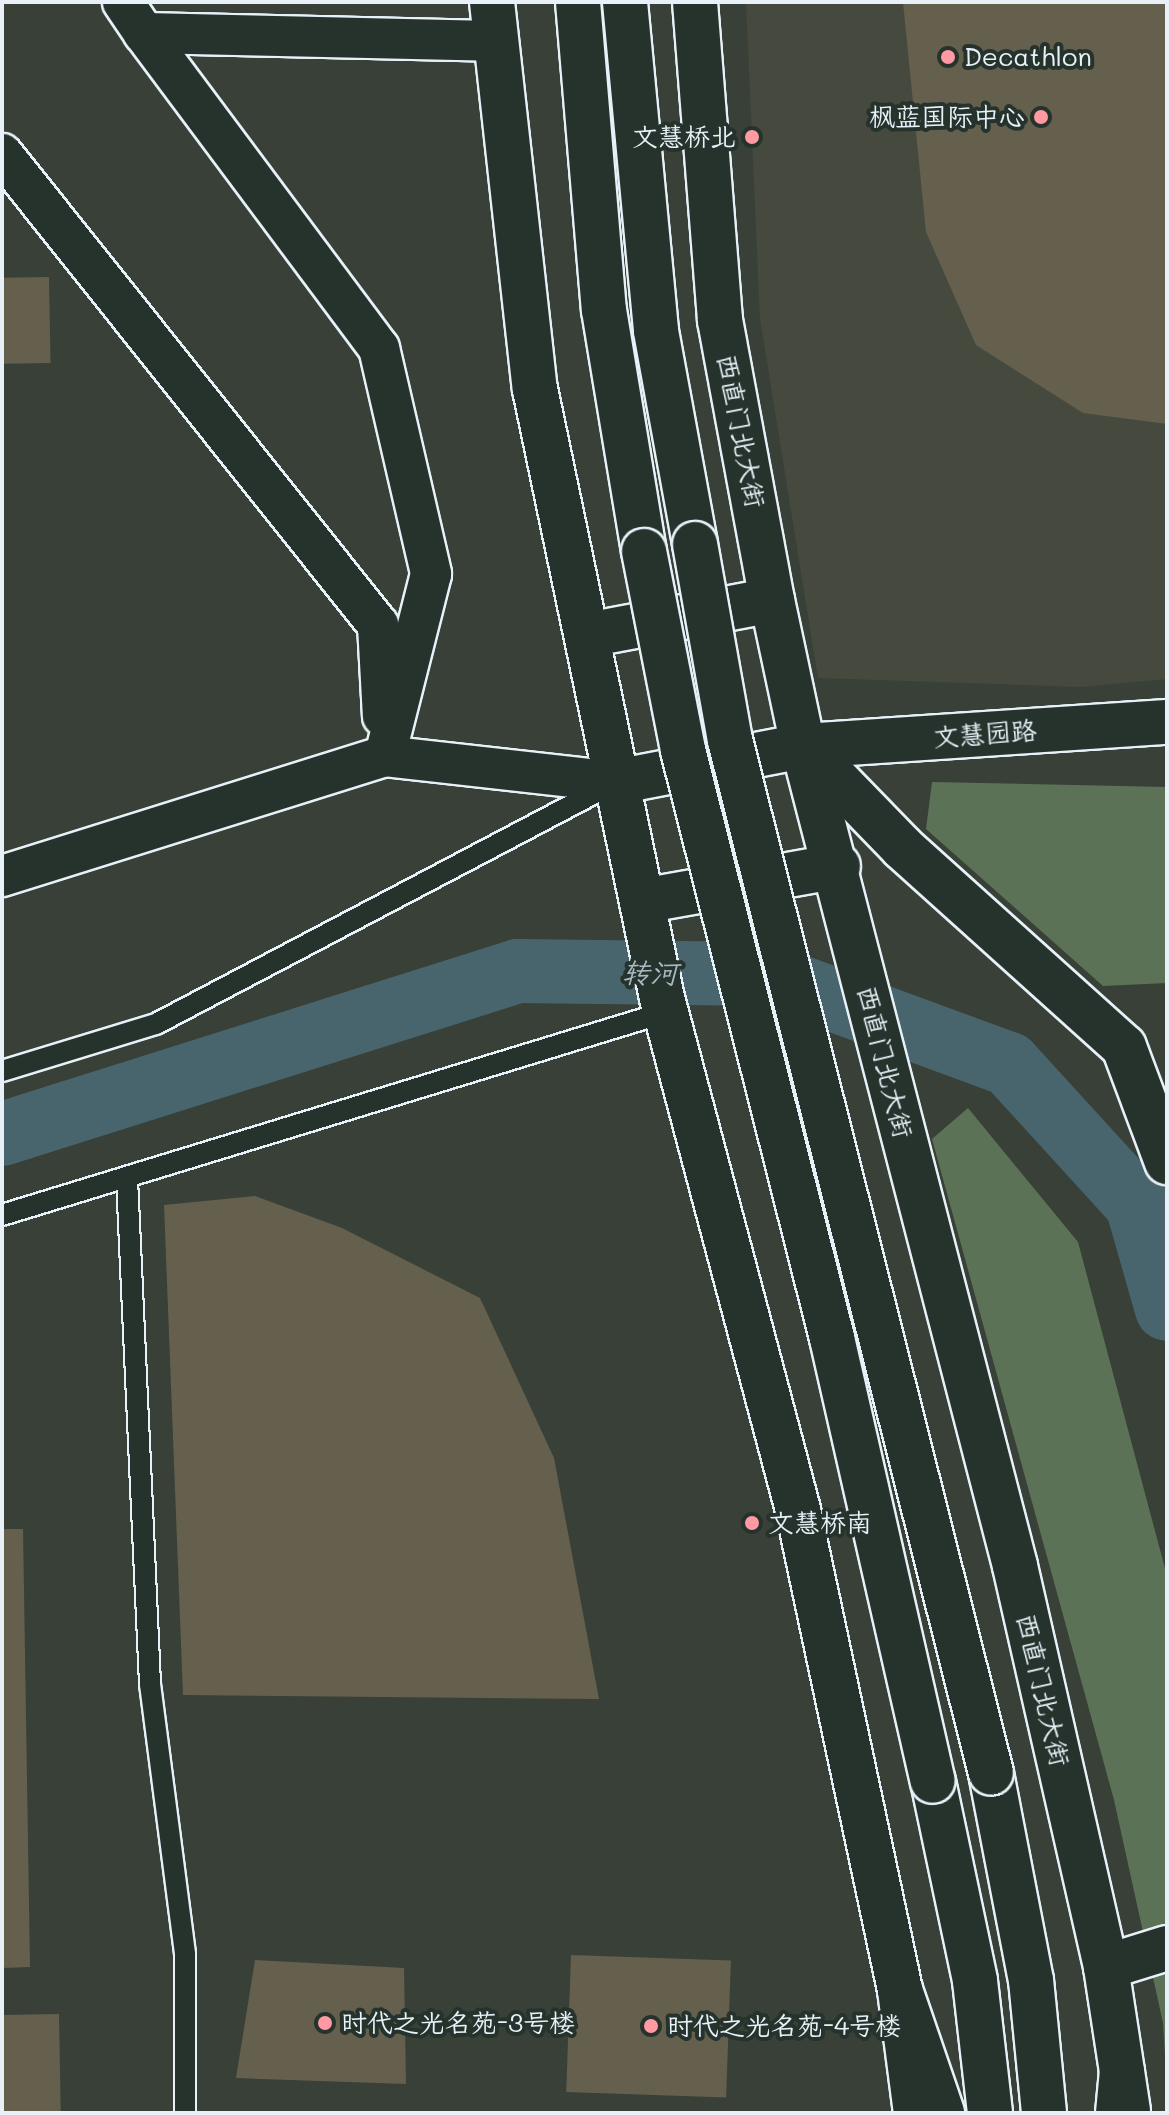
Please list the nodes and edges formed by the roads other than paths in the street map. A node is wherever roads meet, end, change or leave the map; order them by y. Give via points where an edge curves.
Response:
1 (578, 2) edge
2 (625, 2) edge
3 (695, 2) edge
4 (134, 18) edge
5 (492, 21) edge
6 (2, 154) edge
7 (772, 600) junction
8 (587, 635) junction
9 (1167, 722) edge
10 (803, 746) junction
11 (385, 756) junction
12 (616, 782) junction
13 (2, 876) edge
14 (842, 882) junction
15 (641, 893) junction
16 (664, 1005) junction
17 (2, 1071) edge
18 (1167, 1162) edge
19 (127, 1179) junction
20 (2, 1215) edge
21 (1167, 1948) edge
22 (1167, 1960) edge
23 (1106, 1967) junction
24 (900, 1990) junction
25 (1120, 2092) edge
26 (185, 2113) edge
27 (916, 2113) edge
28 (942, 2113) edge
29 (990, 2113) edge
30 (1044, 2113) edge
31 (1128, 2113) edge

1 - 29 main road, bridge via 604,310 644,551 683,750 832,1338 933,1781 975,1981
2 - 30 main road, bridge via 656,331 730,740 991,1773 1031,1980
3 - 7 main road, 西直门北大街 via 720,320
4 - 5 street
4 - 11 street via 379,348 431,574
5 - 8 main road via 535,389
6 - 11 street via 378,625
7 - 8 main road
7 - 10 main road, 西直门北大街
8 - 12 main road
9 - 10 main road, 文慧园路
10 - 12 main road, 文慧园路
10 - 14 main road, 西直门北大街
10 - 18 main road via 903,848 1124,1047
11 - 12 street
11 - 13 street
12 - 15 main road
12 - 17 lane via 156,1024
14 - 15 main road
14 - 23 main road, 西直门北大街 via 1011,1551
15 - 16 main road
16 - 19 lane
16 - 24 main road via 798,1510
19 - 20 lane
19 - 26 lane via 150,1684 185,1954
21 - 23 main road
22 - 23 main road
23 - 25 main road, 西直门北大街
24 - 27 main road
24 - 28 main road
25 - 31 main road, 西直门北大街

